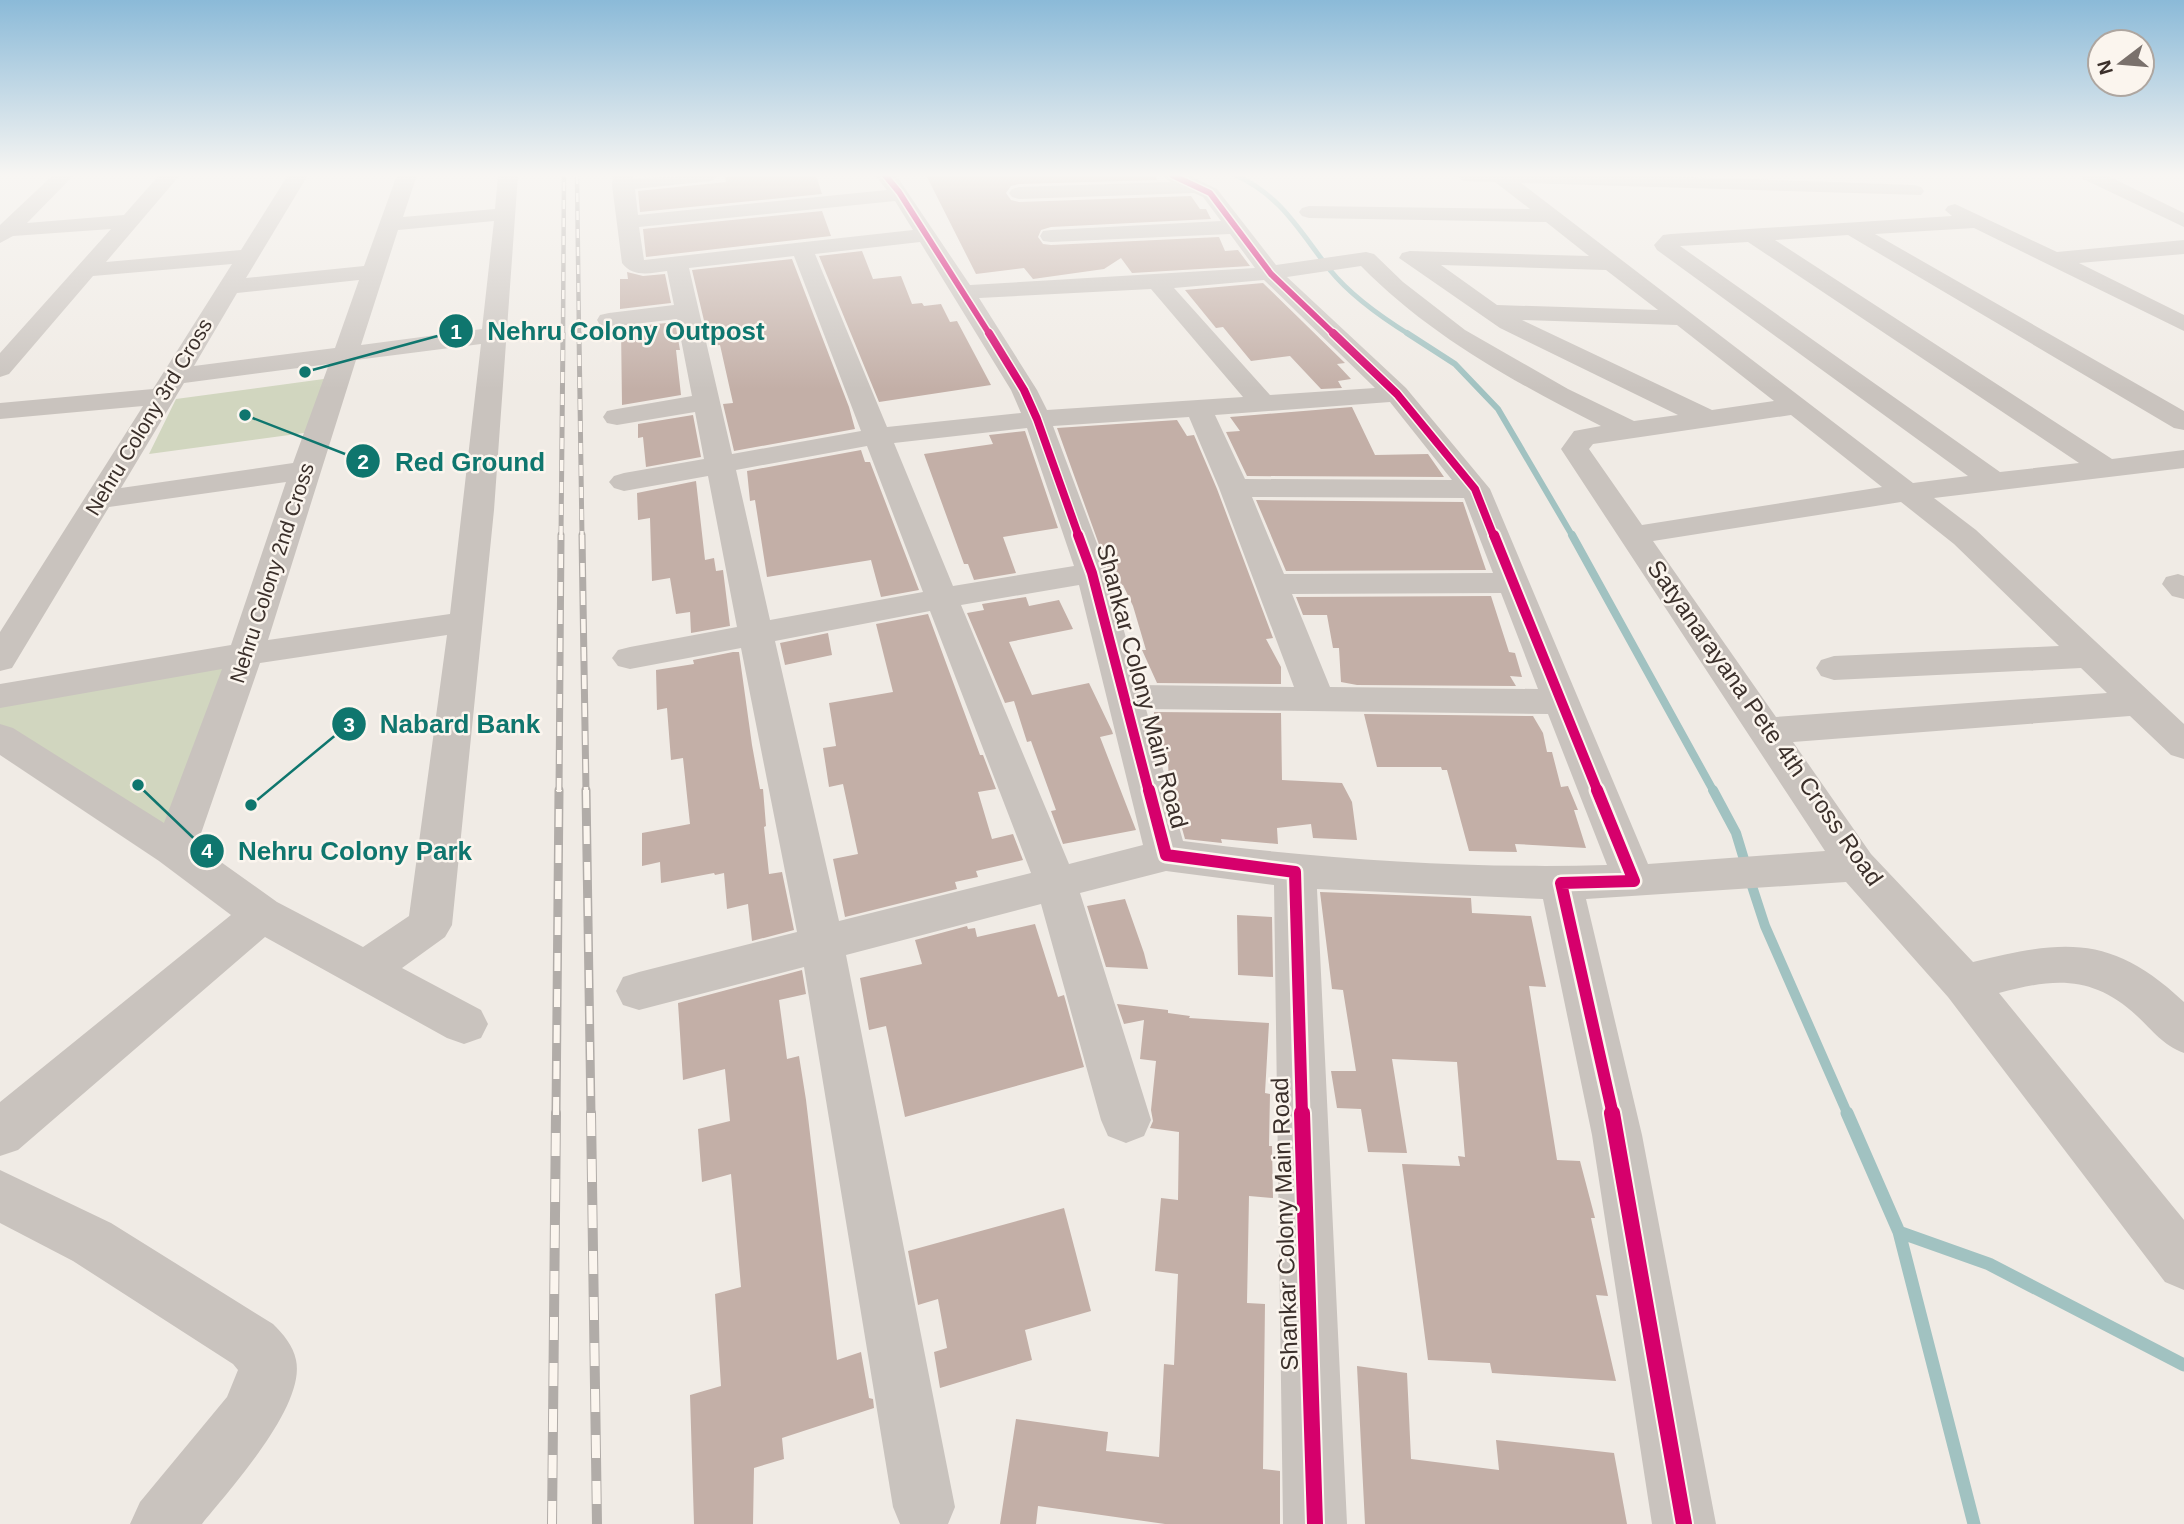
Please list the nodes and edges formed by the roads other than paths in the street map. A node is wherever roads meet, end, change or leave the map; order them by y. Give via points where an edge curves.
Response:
1 (109, 246) edge
2 (253, 246) edge
3 (381, 246) edge
4 (502, 246) edge
5 (630, 246) edge
6 (828, 246) edge
7 (933, 246) edge
8 (1059, 246) edge
9 (1250, 246) edge
10 (1591, 246) edge
11 (1667, 246) edge
12 (1769, 246) edge
13 (1881, 246) edge
14 (2028, 246) edge
15 (2184, 247) edge
16 (802, 249) junction
17 (247, 256) junction
18 (1418, 259) junction
19 (2053, 259) junction
20 (1355, 260) junction
21 (1613, 263) junction
22 (677, 264) junction
23 (88, 270) junction
24 (372, 272) junction
25 (1271, 274) junction
26 (1156, 281) junction
27 (1089, 285) junction
28 (228, 287) junction
29 (962, 292) junction
30 (688, 310) junction
31 (1490, 312) junction
32 (1683, 318) junction
33 (609, 320) dead end
34 (2184, 324) edge
35 (495, 335) junction
36 (345, 354) junction
37 (0, 369) edge
38 (168, 386) junction
39 (1397, 394) junction
40 (707, 402) junction
41 (1262, 402) junction
42 (1798, 406) junction
43 (1198, 407) junction
44 (0, 411) edge
45 (617, 417) dead end
46 (1706, 418) junction
47 (1037, 419) junction
48 (2184, 422) edge
49 (1630, 430) junction
50 (878, 436) junction
51 (2184, 459) edge
52 (720, 464) junction
53 (2106, 468) junction
54 (306, 470) junction
55 (624, 482) dead end
56 (1995, 482) junction
57 (1234, 488) junction
58 (1475, 489) junction
59 (1909, 492) junction
60 (98, 500) junction
61 (1635, 535) junction
62 (1092, 573) junction
63 (1513, 583) junction
64 (1269, 584) junction
65 (943, 598) junction
66 (466, 622) junction
67 (756, 633) junction
68 (246, 654) junction
69 (2089, 656) junction
70 (630, 658) dead end
71 (0, 660) edge
72 (1834, 668) dead end
73 (0, 696) edge
74 (1125, 697) junction
75 (1317, 699) junction
76 (1561, 702) junction
77 (2138, 703) junction
78 (1766, 731) junction
79 (0, 737) edge
80 (2184, 746) edge
81 (174, 850) junction
82 (1166, 855) junction
83 (1856, 865) junction
84 (1295, 872) junction
85 (1634, 881) junction
86 (1056, 883) junction
87 (1561, 883) junction
88 (262, 914) junction
89 (822, 944) junction
90 (365, 970) junction
91 (1964, 983) junction
92 (639, 991) dead end
93 (464, 1024) dead end
94 (2184, 1032) edge
95 (1126, 1121) dead end
96 (0, 1133) edge
97 (0, 1195) edge
98 (2166, 1216) edge
99 (2184, 1263) edge
100 (924, 1507) dead end
101 (162, 1524) edge
102 (1315, 1524) edge
103 (1684, 1524) edge

1 - 23 street
2 - 17 street, Nehru Colony 3rd Cross
3 - 24 street, Nehru Colony 2nd Cross
4 - 35 street
5 - 22 street via 635,265
6 - 16 street
7 - 29 street, Shankar Colony Main Road
8 - 27 street
9 - 25 street
10 - 21 street
11 - 56 street
12 - 53 street
13 - 48 street
14 - 19 street
15 - 19 street
16 - 22 street
16 - 50 street
17 - 23 street
17 - 28 street, Nehru Colony 3rd Cross
18 - 20 street
18 - 21 street
18 - 31 street
19 - 34 street
20 - 25 street
20 - 49 street via 1448,332
21 - 32 street
22 - 30 street
23 - 37 street
24 - 28 street
24 - 36 street, Nehru Colony 2nd Cross
25 - 26 street
25 - 39 street
26 - 27 street
26 - 41 street
27 - 29 street
28 - 38 street, Nehru Colony 3rd Cross
29 - 47 street, Shankar Colony Main Road via 1024,390
30 - 33 street
30 - 40 street
31 - 32 street
31 - 46 street
32 - 42 street
35 - 36 street
35 - 66 street
36 - 38 street
36 - 54 street, Nehru Colony 2nd Cross
38 - 44 street
38 - 60 street, Nehru Colony 3rd Cross
39 - 41 street
39 - 58 street
40 - 45 street
40 - 52 street
41 - 43 street
42 - 46 street
42 - 59 street
43 - 47 street
43 - 57 street
46 - 49 street
47 - 50 street
47 - 62 street, Shankar Colony Main Road
49 - 61 street, Satyanarayana Pete 4th Cross Road via 1584,437 1575,449
50 - 52 street
50 - 65 street
51 - 53 street
52 - 55 street
52 - 67 street
53 - 56 street
54 - 60 street
54 - 68 street, Nehru Colony 2nd Cross
56 - 59 street
57 - 58 street
57 - 64 street
58 - 63 street
59 - 61 street
59 - 69 street via 1965,537
60 - 71 street, Nehru Colony 3rd Cross
61 - 78 street, Satyanarayana Pete 4th Cross Road
62 - 65 street
62 - 74 street, Shankar Colony Main Road
63 - 64 street
63 - 76 street
64 - 75 street
65 - 67 street
65 - 86 street
66 - 68 street
66 - 90 street via 430,925
67 - 70 street
67 - 89 street
68 - 73 street
68 - 81 street, Nehru Colony 2nd Cross
69 - 72 street
69 - 77 street
74 - 75 street
74 - 82 street, Shankar Colony Main Road
75 - 76 street
76 - 85 street
77 - 78 street
77 - 80 street
78 - 83 street, Satyanarayana Pete 4th Cross Road
79 - 81 street
81 - 88 street
82 - 84 street, Shankar Colony Main Road
82 - 86 street
83 - 85 street
83 - 91 street, Satyanarayana Pete 4th Cross Road
84 - 87 street
84 - 102 street, Shankar Colony Main Road
85 - 87 street
86 - 89 street
86 - 95 street
87 - 103 street via 1617,1135
88 - 90 street
88 - 96 street
89 - 92 street
89 - 100 street
90 - 93 street
91 - 94 street via 2049,963 2076,962 2105,969 2137,988
91 - 98 street, Satyanarayana Pete 4th Cross Road
97 - 101 street via 92,1242 253,1344 267,1360 267,1380 248,1418
98 - 99 street, Satyanarayana Pete 4th Cross Road

